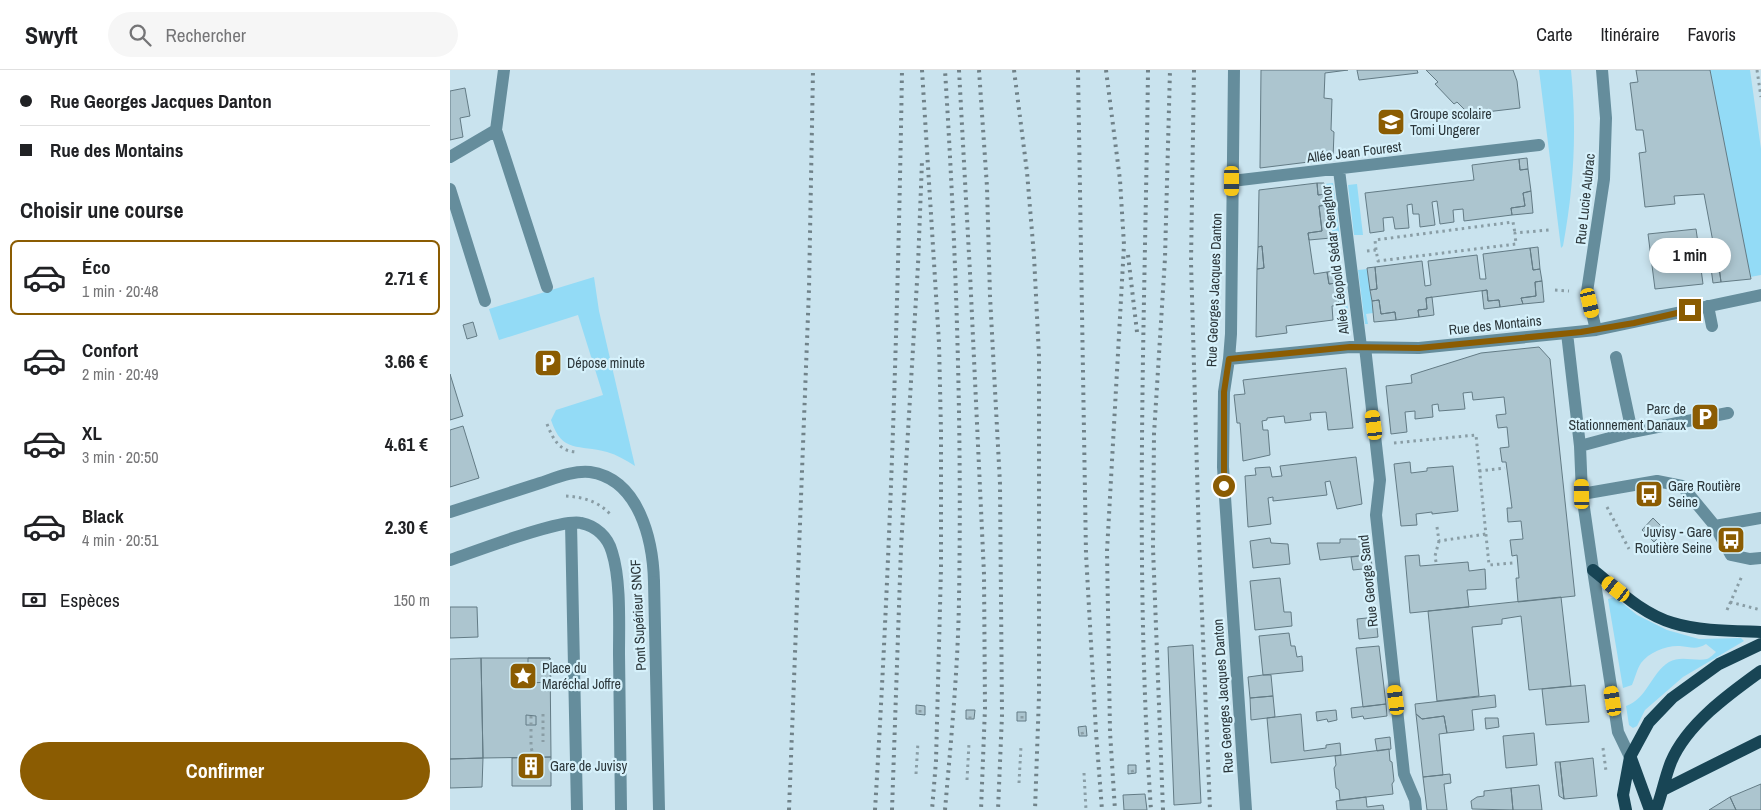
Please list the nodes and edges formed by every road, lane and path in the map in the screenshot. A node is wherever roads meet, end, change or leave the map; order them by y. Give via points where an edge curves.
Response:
1 (504, 70) edge
2 (1234, 70) edge
3 (1602, 70) edge
4 (1757, 70) edge
5 (1761, 97) edge
6 (496, 130) junction
7 (1539, 145) dead end
8 (450, 157) edge
9 (1339, 170) junction
10 (1232, 181) junction
11 (450, 189) edge
12 (1549, 230) dead end
13 (1515, 233) junction
14 (547, 287) dead end
15 (1761, 294) edge
16 (485, 301) dead end
17 (1708, 306) junction
18 (1712, 326) dead end
19 (1596, 330) junction
20 (1567, 333) junction
21 (1363, 347) junction
22 (1616, 357) dead end
23 (1229, 359) junction
24 (1728, 413) dead end
25 (1632, 432) junction
26 (1376, 444) junction
27 (1580, 446) junction
28 (1505, 468) dead end
29 (1479, 471) junction
30 (1598, 491) junction
31 (1582, 494) junction
32 (450, 512) edge
33 (1761, 518) edge
34 (571, 523) junction
35 (1715, 526) junction
36 (1437, 527) dead end
37 (1486, 534) junction
38 (1439, 541) junction
39 (1629, 549) dead end
40 (1761, 558) edge
41 (450, 560) edge
42 (1436, 562) dead end
43 (1513, 563) dead end
44 (1593, 570) junction
45 (1727, 610) dead end
46 (1761, 610) edge
47 (1761, 632) edge
48 (1761, 644) edge
49 (1761, 671) edge
50 (543, 714) dead end
51 (531, 716) dead end
52 (1022, 716) dead end
53 (1022, 721) dead end
54 (1761, 741) edge
55 (543, 742) dead end
56 (918, 742) dead end
57 (968, 744) dead end
58 (1021, 746) dead end
59 (1630, 757) junction
60 (1084, 773) dead end
61 (538, 774) dead end
62 (916, 774) dead end
63 (966, 780) dead end
64 (1018, 783) dead end
65 (1663, 790) junction
66 (577, 810) edge
67 (621, 810) edge
68 (659, 810) edge
69 (1086, 810) edge
70 (1246, 810) edge
71 (1416, 810) edge
72 (1626, 810) edge
73 (1650, 810) edge
74 (1656, 810) edge

1 - 6 street
2 - 10 street, Rue Georges Jacques Danton
3 - 19 street, Rue Lucie Aubrac via 1606,118 1604,179 1587,292
4 - 5 path
6 - 8 street
6 - 14 street
7 - 9 street, Allée Jean Fourest
9 - 10 street, Allée Jean Fourest
9 - 21 street, Allée Léopold Sédar Senghor
10 - 23 street, Rue Georges Jacques Danton
11 - 16 street
12 - 13 path
13 - 13 path via 1513,222 1375,240 1375,250 1378,261 1516,244
15 - 17 street, Rue des Montains
17 - 18 street
17 - 19 street, Rue des Montains
19 - 20 street, Rue des Montains
20 - 21 street, Rue des Montains via 1419,348
20 - 27 street
21 - 23 street, Rue des Montains
21 - 26 street, Rue George Sand
22 - 25 street
23 - 70 street, Rue Georges Jacques Danton via 1224,392 1222,467
24 - 25 street
25 - 27 street
26 - 29 path via 1476,435
26 - 71 street, Rue George Sand via 1380,480 1376,515 1404,774
27 - 31 street
28 - 29 path
29 - 37 path
30 - 31 street
30 - 35 street via 1656,481 1682,486
30 - 39 path
31 - 44 street
32 - 68 street, Pont Supérieur SNCF, bridge via 568,475 588,472 613,481 637,506 647,532 654,570
33 - 35 street
34 - 41 street via 533,532
34 - 66 street
34 - 67 street via 592,526 600,532 612,552 619,613
35 - 40 street via 1732,555
36 - 38 path
37 - 38 path
37 - 43 path via 1489,565
38 - 42 path
44 - 47 main road via 1640,607 1673,624 1711,630
44 - 59 street via 1616,724
45 - 46 path via 1730,602
48 - 59 main road via 1719,664 1672,698 1649,722
49 - 65 main road via 1706,714 1685,739 1672,761
50 - 55 path
51 - 61 path via 531,747
52 - 53 path
54 - 65 main road
56 - 62 path
57 - 63 path
58 - 64 path
59 - 72 main road via 1623,795
59 - 73 main road
60 - 69 path
65 - 74 main road

